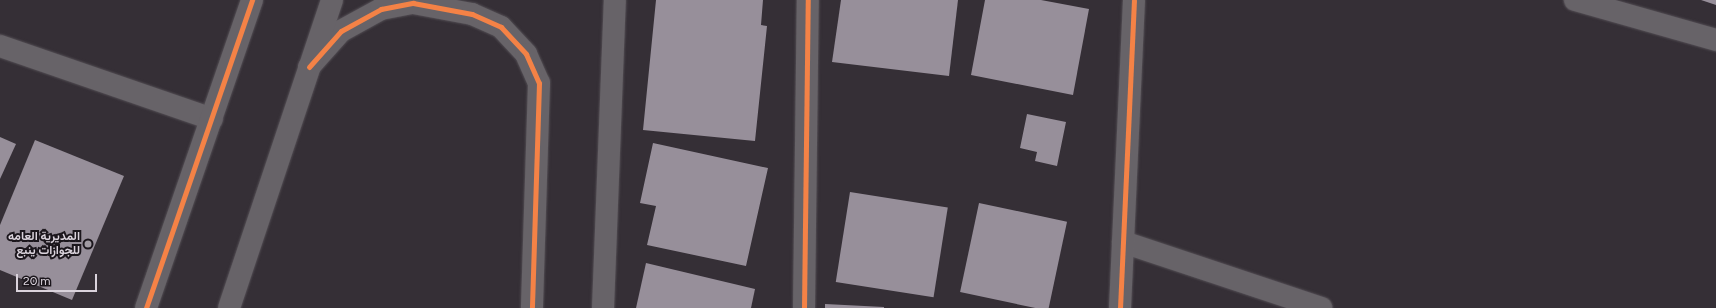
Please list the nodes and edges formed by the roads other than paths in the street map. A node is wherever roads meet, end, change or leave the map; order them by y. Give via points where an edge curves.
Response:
1 (252, 0) edge
2 (332, 0) edge
3 (615, 0) edge
4 (808, 0) edge
5 (1134, 0) edge
6 (1575, 0) edge
7 (1716, 40) edge
8 (0, 46) edge
9 (309, 67) junction
10 (212, 119) junction
11 (1123, 242) junction
12 (146, 308) edge
13 (229, 308) edge
14 (532, 308) edge
15 (603, 308) edge
16 (804, 308) edge
17 (1120, 308) edge
18 (1321, 308) edge

1 - 10 street
2 - 9 street
3 - 15 street
4 - 16 street
5 - 11 street
6 - 7 street
8 - 10 street
9 - 13 street
9 - 14 street via 341,31 381,9 413,4 440,6 494,24 526,54 539,83
10 - 12 street
11 - 17 street
11 - 18 street

